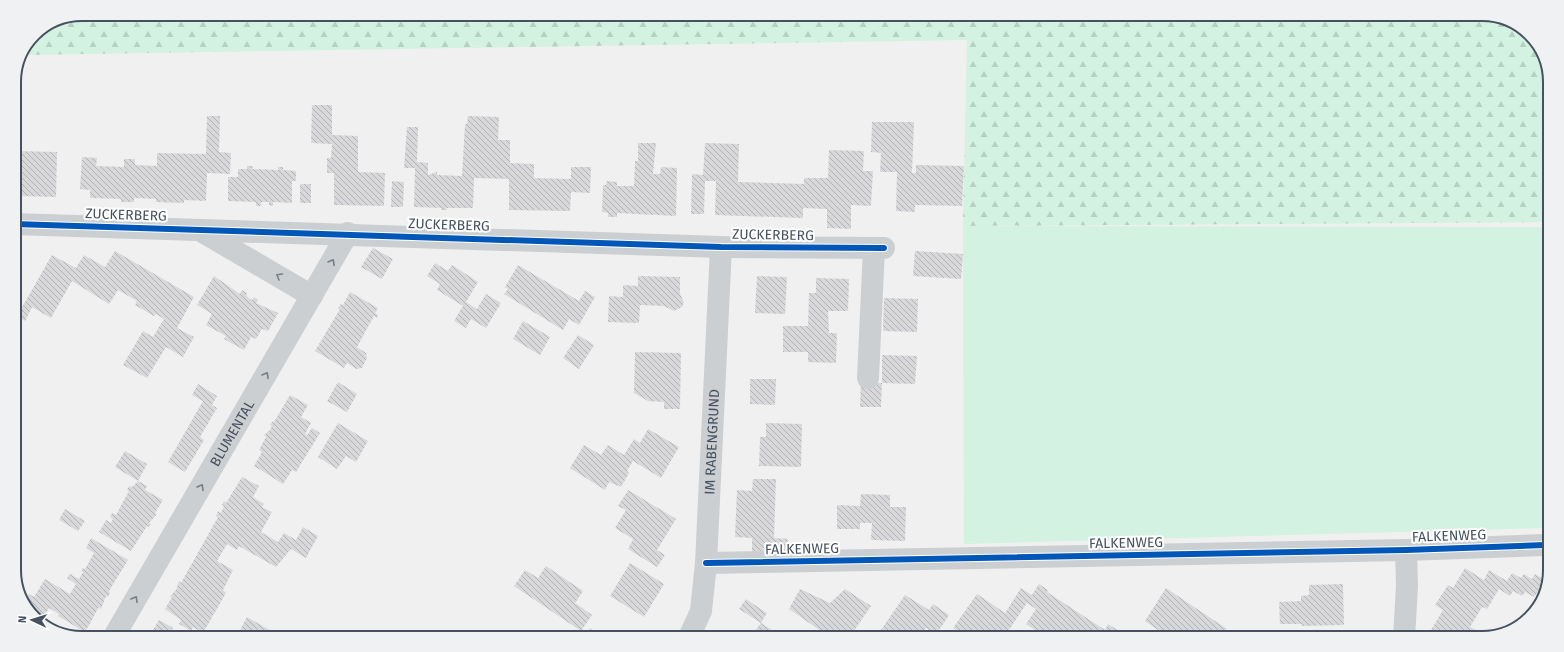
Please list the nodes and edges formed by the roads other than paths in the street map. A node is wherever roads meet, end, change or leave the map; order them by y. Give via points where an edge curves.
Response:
1 (21, 224) edge
2 (198, 229) junction
3 (348, 233) junction
4 (721, 246) junction
5 (312, 296) junction
6 (868, 378) dead end
7 (1543, 544) edge
8 (1406, 550) junction
9 (706, 563) junction
10 (117, 631) edge
11 (692, 631) edge
12 (1404, 631) edge

1 - 2 street, ZUCKERBERG
2 - 3 street, ZUCKERBERG
5 -> 2 street, ZUCKERBERG
3 - 4 street, ZUCKERBERG
5 -> 3 street, BLUMENTAL
4 - 6 street, ZUCKERBERG via 879,248
4 - 9 street, IM RABENGRUND
10 -> 5 street, BLUMENTAL
7 - 8 street, FALKENWEG
8 - 9 street, FALKENWEG
8 - 12 street
9 - 11 street, IM RABENGRUND via 701,612

